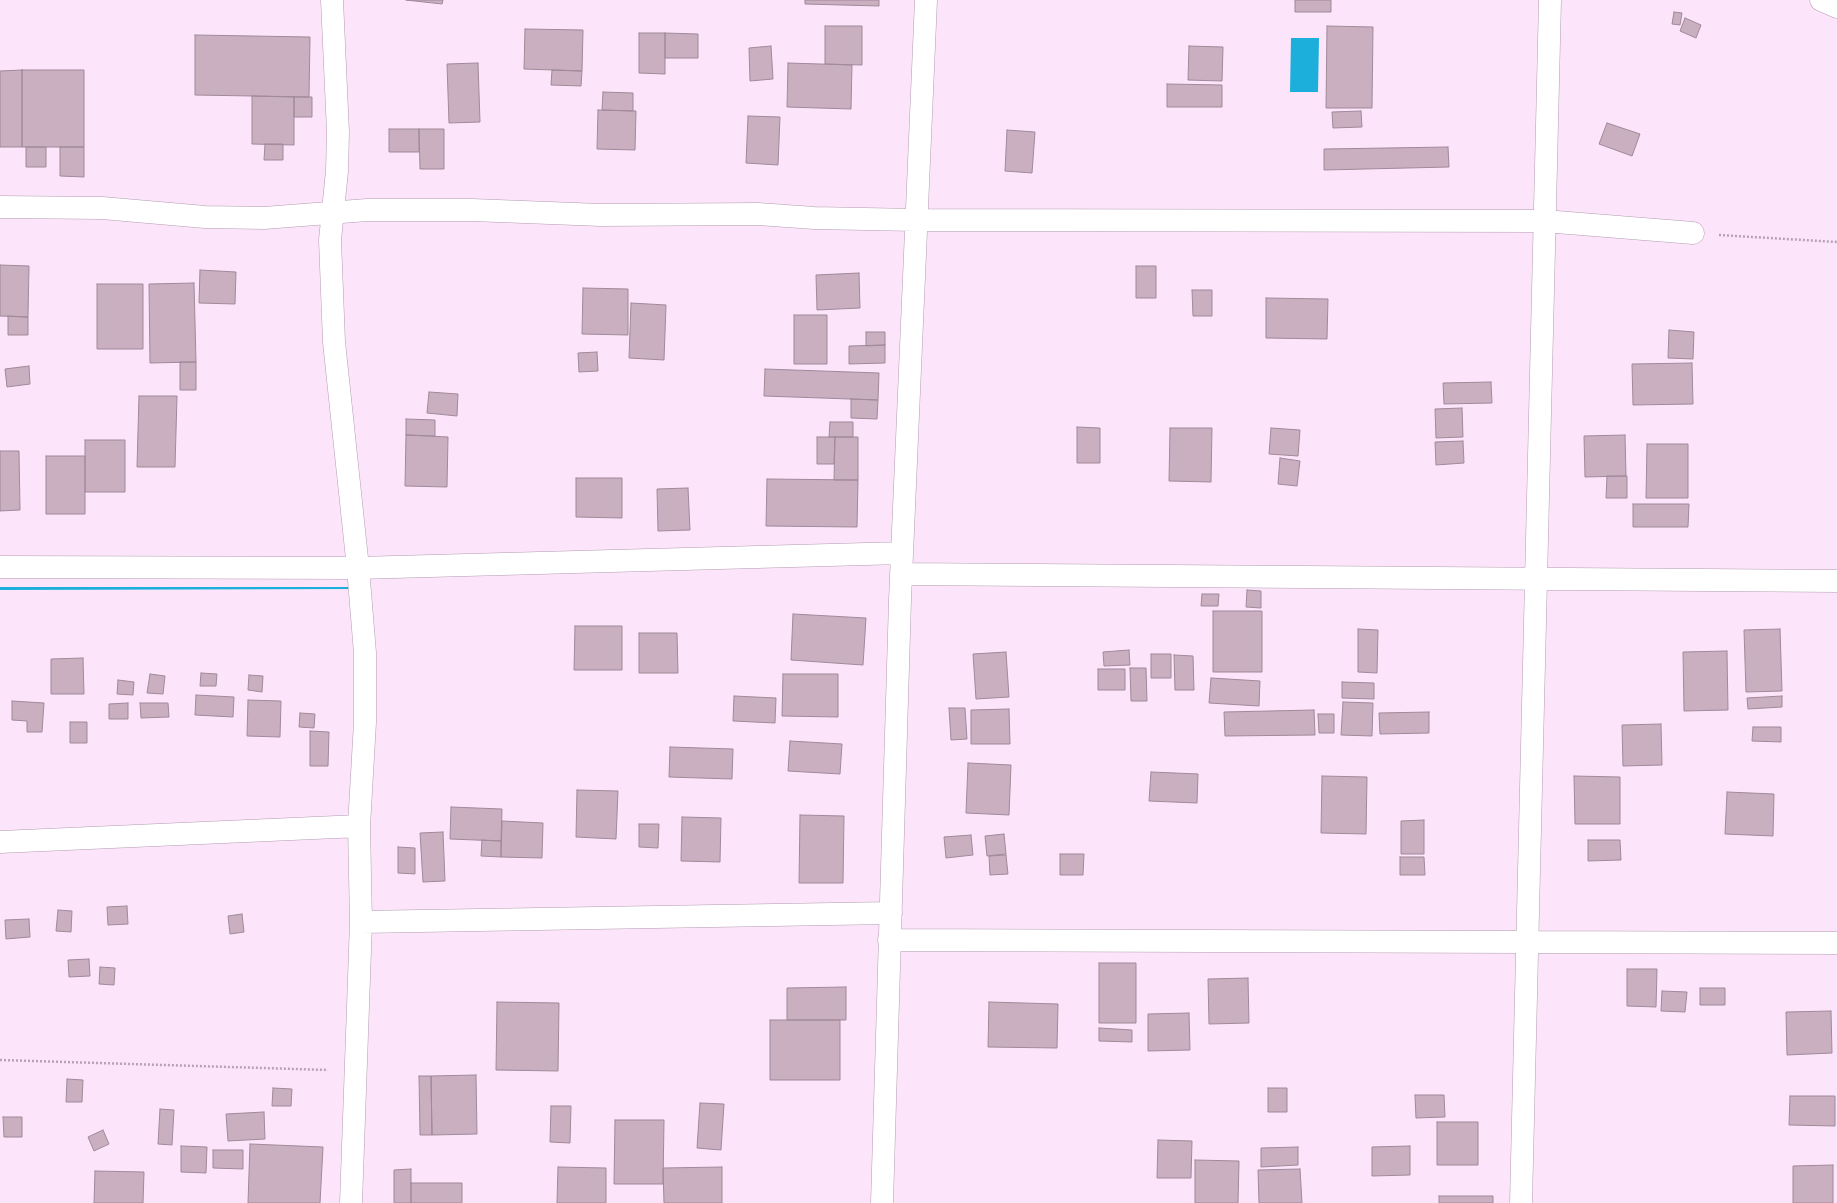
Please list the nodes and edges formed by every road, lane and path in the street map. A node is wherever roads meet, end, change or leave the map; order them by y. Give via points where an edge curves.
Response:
1 (332, 0) edge
2 (926, 0) edge
3 (1550, 0) edge
4 (1821, 0) edge
5 (1837, 7) edge
6 (0, 207) edge
7 (332, 213) junction
8 (916, 220) junction
9 (1544, 221) junction
10 (1693, 233) joint
11 (1837, 242) edge
12 (901, 564) junction
13 (0, 567) edge
14 (358, 568) junction
15 (1536, 579) junction
16 (1837, 581) edge
17 (359, 826) junction
18 (0, 842) edge
19 (890, 913) junction
20 (361, 922) junction
21 (889, 940) junction
22 (1528, 942) junction
23 (1837, 943) edge
24 (0, 1060) edge
25 (356, 1071) junction
26 (351, 1203) edge
27 (882, 1203) edge
28 (1521, 1203) edge

1 - 7 street via 338,132
2 - 8 street
3 - 9 street
4 - 5 street
6 - 7 street via 102,208 205,217 264,218
7 - 8 street via 367,210 472,210 601,215 758,214
7 - 14 street via 330,240 334,342
8 - 9 street
8 - 12 street
9 - 10 street
9 - 15 street
10 - 11 path
12 - 14 street
12 - 15 street
12 - 19 street
13 - 14 street
14 - 17 street via 365,653 365,722
15 - 16 street
15 - 22 street
17 - 18 street
17 - 20 street
19 - 20 street
19 - 21 street
20 - 25 street
21 - 22 street
21 - 27 street
22 - 23 street
22 - 28 street
24 - 25 path
25 - 26 street

